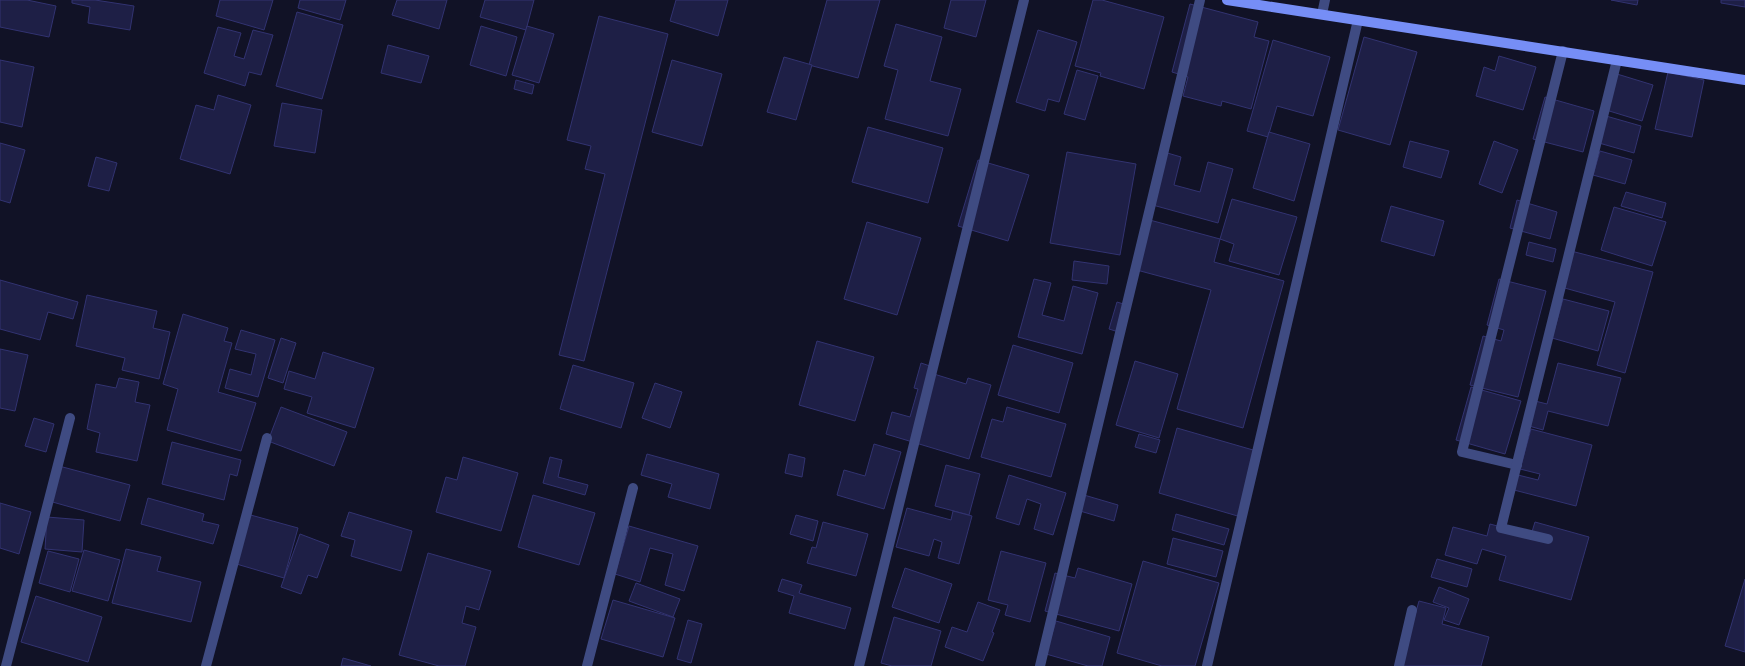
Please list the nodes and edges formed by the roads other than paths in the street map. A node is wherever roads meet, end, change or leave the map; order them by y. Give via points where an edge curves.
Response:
1 (1024, 0) edge
2 (1200, 0) edge
3 (1227, 0) edge
4 (1325, 0) edge
5 (1322, 14) junction
6 (1358, 20) junction
7 (1563, 52) junction
8 (1617, 60) junction
9 (1745, 80) edge
10 (70, 418) dead end
11 (267, 438) dead end
12 (1517, 465) junction
13 (633, 488) dead end
14 (1548, 539) dead end
15 (1412, 610) dead end
16 (6, 666) edge
17 (206, 666) edge
18 (586, 666) edge
19 (859, 666) edge
20 (1040, 666) edge
21 (1207, 666) edge
22 (1399, 666) edge

1 - 19 street
2 - 20 street
3 - 5 street
4 - 5 street
5 - 6 street
6 - 7 street
6 - 21 street
7 - 8 street
7 - 12 street via 1462,452
8 - 9 street
8 - 12 street
10 - 16 street
11 - 17 street
12 - 14 street via 1501,528
13 - 18 street
15 - 22 street

